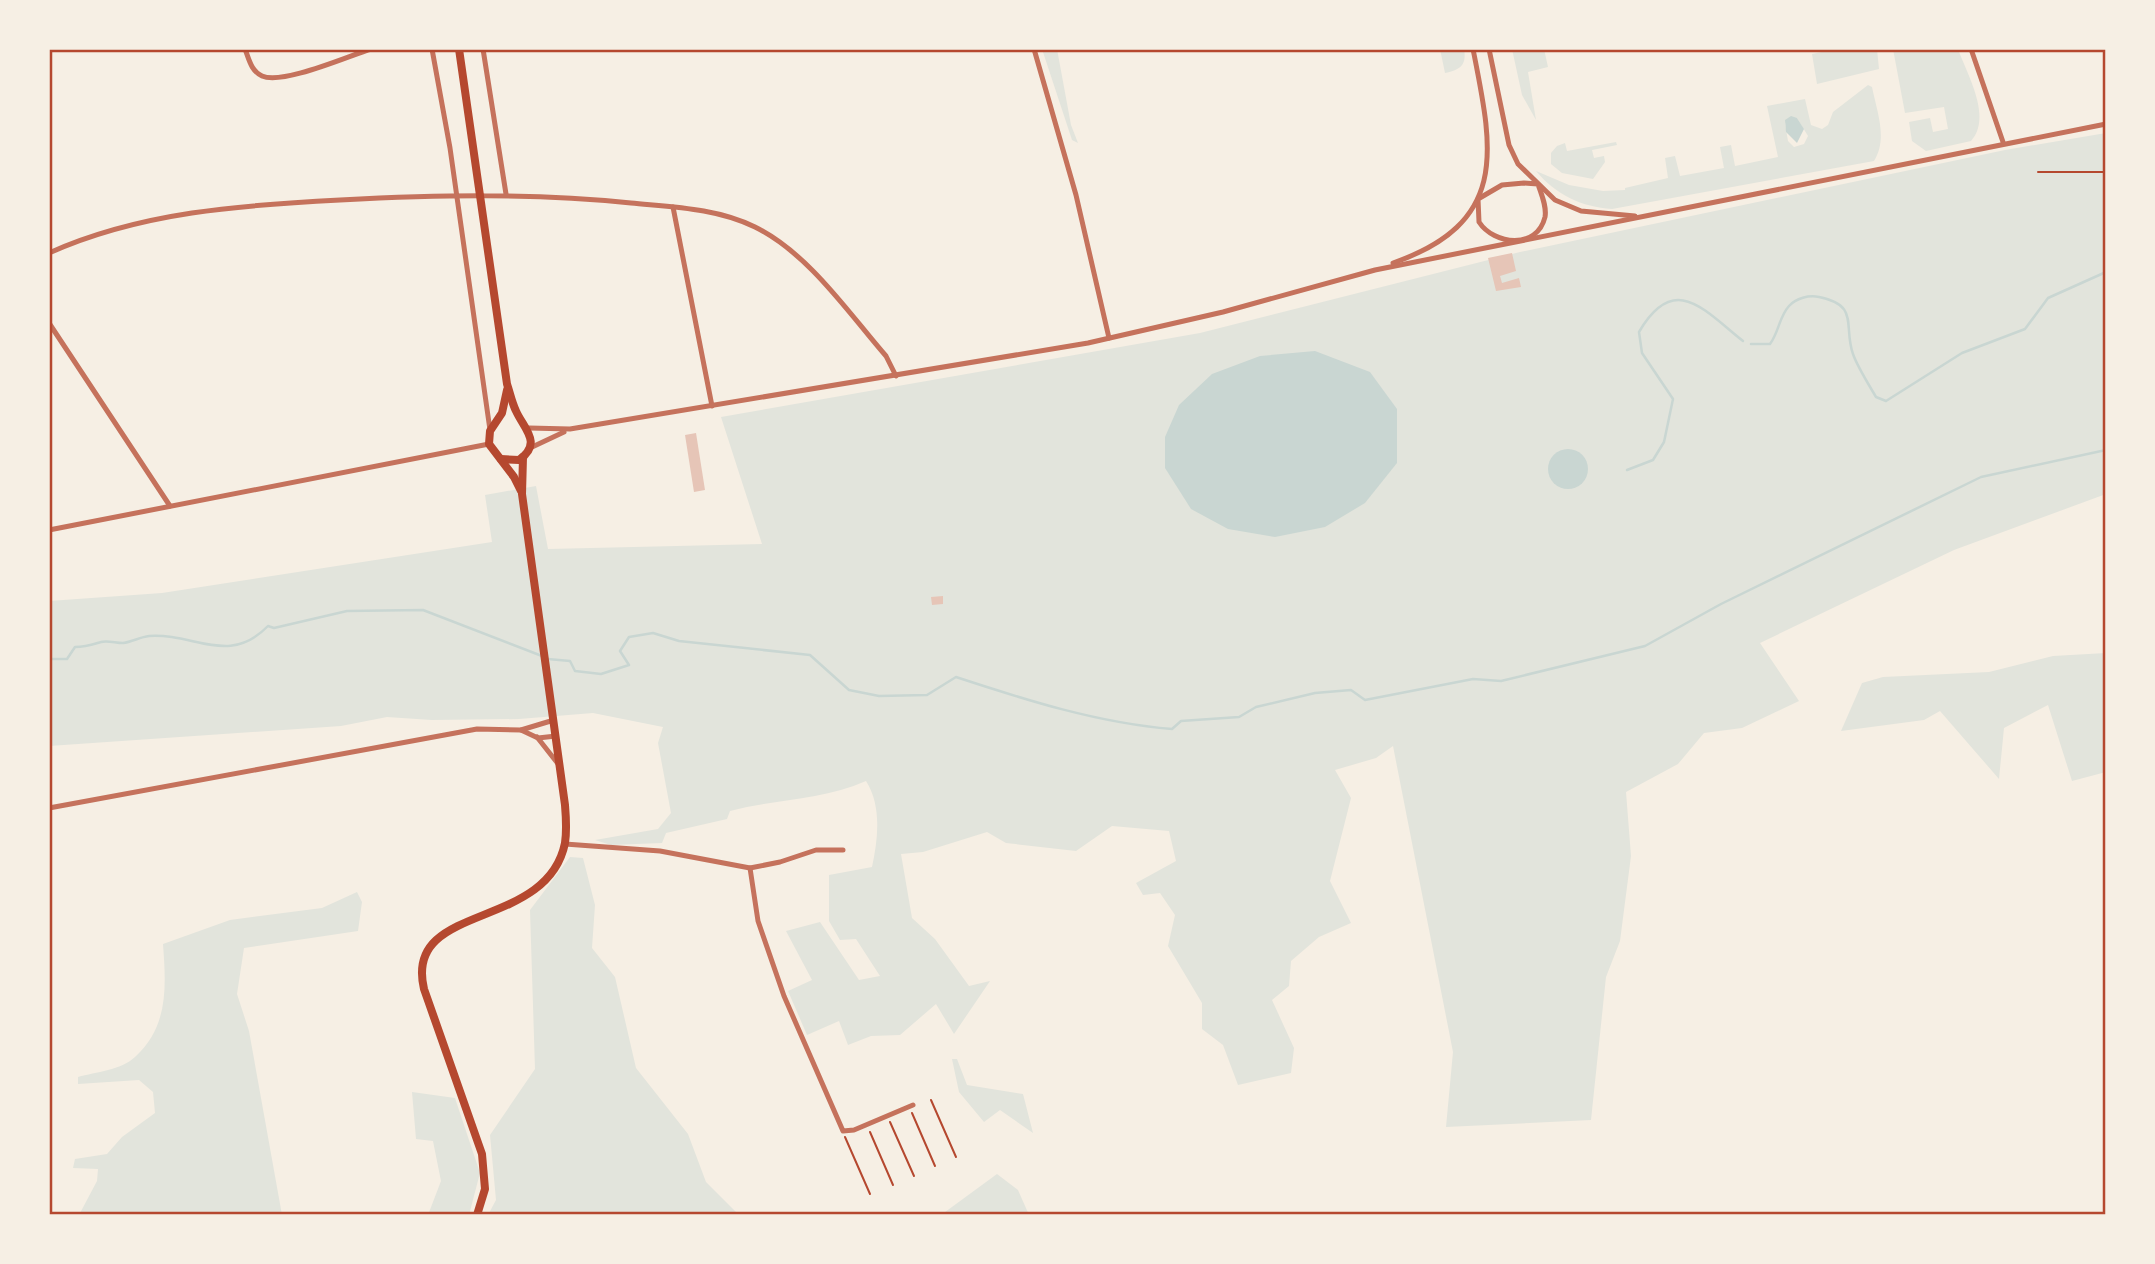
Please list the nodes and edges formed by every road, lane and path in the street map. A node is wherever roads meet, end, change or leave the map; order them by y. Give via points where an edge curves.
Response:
1 (245, 49) edge
2 (372, 49) edge
3 (432, 49) edge
4 (454, 49) edge
5 (459, 49) edge
6 (483, 49) edge
7 (1034, 49) edge
8 (1473, 49) edge
9 (1489, 49) edge
10 (1971, 49) edge
11 (465, 83) junction
12 (2106, 124) edge
13 (2003, 142) junction
14 (2038, 172) dead end
15 (2106, 172) edge
16 (1538, 184) junction
17 (457, 194) junction
18 (506, 194) junction
19 (1478, 199) junction
20 (673, 207) junction
21 (1645, 216) junction
22 (1521, 241) junction
23 (49, 253) edge
24 (1375, 270) junction
25 (49, 323) edge
26 (1109, 338) junction
27 (896, 376) junction
28 (508, 384) junction
29 (712, 406) junction
30 (498, 422) junction
31 (525, 425) junction
32 (570, 429) junction
33 (490, 431) junction
34 (489, 444) junction
35 (530, 448) junction
36 (523, 457) junction
37 (500, 459) junction
38 (522, 494) junction
39 (170, 506) junction
40 (49, 530) edge
41 (554, 720) junction
42 (521, 730) junction
43 (556, 736) junction
44 (537, 737) junction
45 (560, 765) junction
46 (49, 808) edge
47 (565, 844) junction
48 (843, 850) dead end
49 (750, 868) junction
50 (931, 1100) dead end
51 (911, 1106) joint
52 (887, 1116) junction
53 (866, 1125) junction
54 (843, 1131) junction
55 (956, 1157) dead end
56 (935, 1166) dead end
57 (914, 1176) dead end
58 (893, 1185) dead end
59 (870, 1194) dead end
60 (477, 1215) edge

1 - 2 street via 261,76 280,78
3 - 17 street
4 - 11 main road
5 - 11 main road
6 - 18 street
7 - 26 street via 1076,195
8 - 19 street via 1490,145
9 - 16 street via 1509,145 1518,164
10 - 13 street
11 - 28 main road
12 - 13 street
13 - 21 street
14 - 15 path
16 - 19 street via 1502,185
16 - 21 street via 1555,200 1581,211
16 - 22 street via 1545,218
17 - 18 street
17 - 23 street via 210,210 162,218
17 - 33 street
18 - 20 street
19 - 22 street via 1484,230 1505,240
19 - 24 street via 1443,241
20 - 27 street via 735,218 787,246 886,356
20 - 29 street
21 - 22 street
22 - 24 street
24 - 26 street
25 - 39 street
26 - 27 street
27 - 29 street
28 - 30 main road
28 - 31 main road
29 - 32 street
30 - 31 main road via 509,418
30 - 33 main road
31 - 32 street
31 - 35 main road
32 - 35 street
33 - 34 main road
34 - 37 main road
34 - 39 street
35 - 36 main road
36 - 37 main road
36 - 38 main road
37 - 38 main road
38 - 41 main road
39 - 40 street
41 - 42 street
41 - 43 main road
42 - 44 street
42 - 46 street via 477,729
43 - 44 street
43 - 45 main road
44 - 45 street
45 - 47 main road
47 - 49 street via 660,851
47 - 60 main road via 553,869 533,891 435,938 420,962 424,989 482,1154 485,1189
48 - 49 street via 816,850
49 - 54 street via 758,921 784,996
50 - 55 path
51 - 52 street
51 - 56 path
52 - 53 street
52 - 57 path
53 - 54 street
53 - 58 path
54 - 59 path

